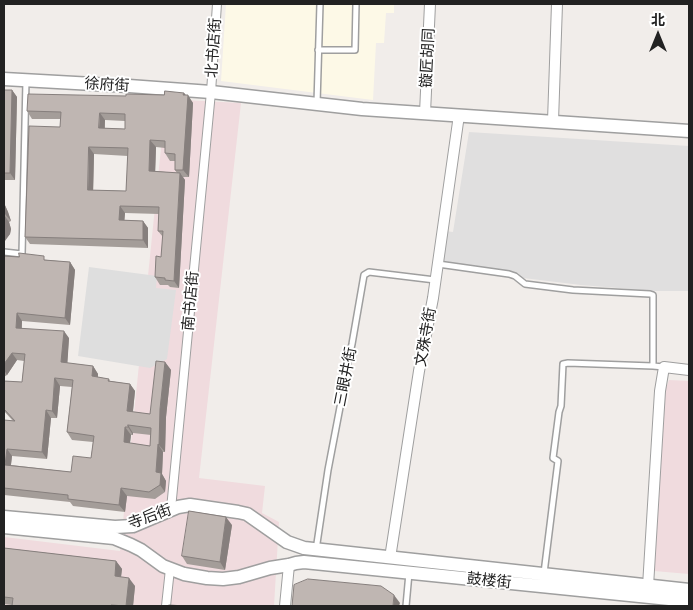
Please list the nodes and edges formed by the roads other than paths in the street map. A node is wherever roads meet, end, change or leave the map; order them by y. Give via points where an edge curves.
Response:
1 (217, 4) edge
2 (320, 4) edge
3 (356, 4) edge
4 (430, 4) edge
5 (557, 4) edge
6 (318, 50) junction
7 (4, 79) edge
8 (26, 80) junction
9 (210, 92) junction
10 (316, 104) junction
11 (425, 113) junction
12 (459, 115) junction
13 (553, 121) junction
14 (689, 132) edge
15 (4, 252) edge
16 (437, 264) junction
17 (435, 280) junction
18 (659, 367) junction
19 (689, 370) edge
20 (171, 510) junction
21 (4, 516) edge
22 (4, 527) edge
23 (316, 550) junction
24 (390, 558) junction
25 (289, 566) junction
26 (170, 569) junction
27 (409, 573) junction
28 (544, 575) junction
29 (648, 586) junction
30 (689, 590) edge
31 (689, 601) edge
32 (166, 606) edge
33 (286, 606) edge
34 (406, 606) edge

1 - 9 street, 北书店街
2 - 6 lane
3 - 6 lane via 355,50
4 - 11 street, 镟匠胡同
5 - 13 street
6 - 10 lane
7 - 8 street, 徐府街
8 - 9 street, 徐府街
8 - 15 lane via 22,254
9 - 10 street, 徐府街
9 - 20 street, 南书店街
10 - 11 street, 徐府街
11 - 12 street, 徐府街
12 - 13 street, 徐府街
12 - 16 street, 文殊寺街
13 - 14 street, 徐府街
16 - 17 street, 文殊寺街
16 - 18 lane via 510,274 525,284 653,295
17 - 23 lane, 三眼井街 via 369,272 364,275
17 - 24 street, 文殊寺街
18 - 19 street
18 - 28 lane via 563,364 553,458 558,461
18 - 29 street
20 - 21 street, 寺后街 via 125,527
20 - 23 street, 寺后街 via 190,505 238,512 253,517 287,542
22 - 26 street, 寺后街 via 114,538 141,550
23 - 24 street, 鼓楼街
24 - 28 street, 鼓楼街
25 - 26 street, 寺后街 via 223,579
25 - 27 street, 鼓楼街 via 304,562
25 - 33 street
26 - 32 street
27 - 31 street, 鼓楼街
27 - 34 lane
28 - 29 street, 鼓楼街
29 - 30 street, 鼓楼街

